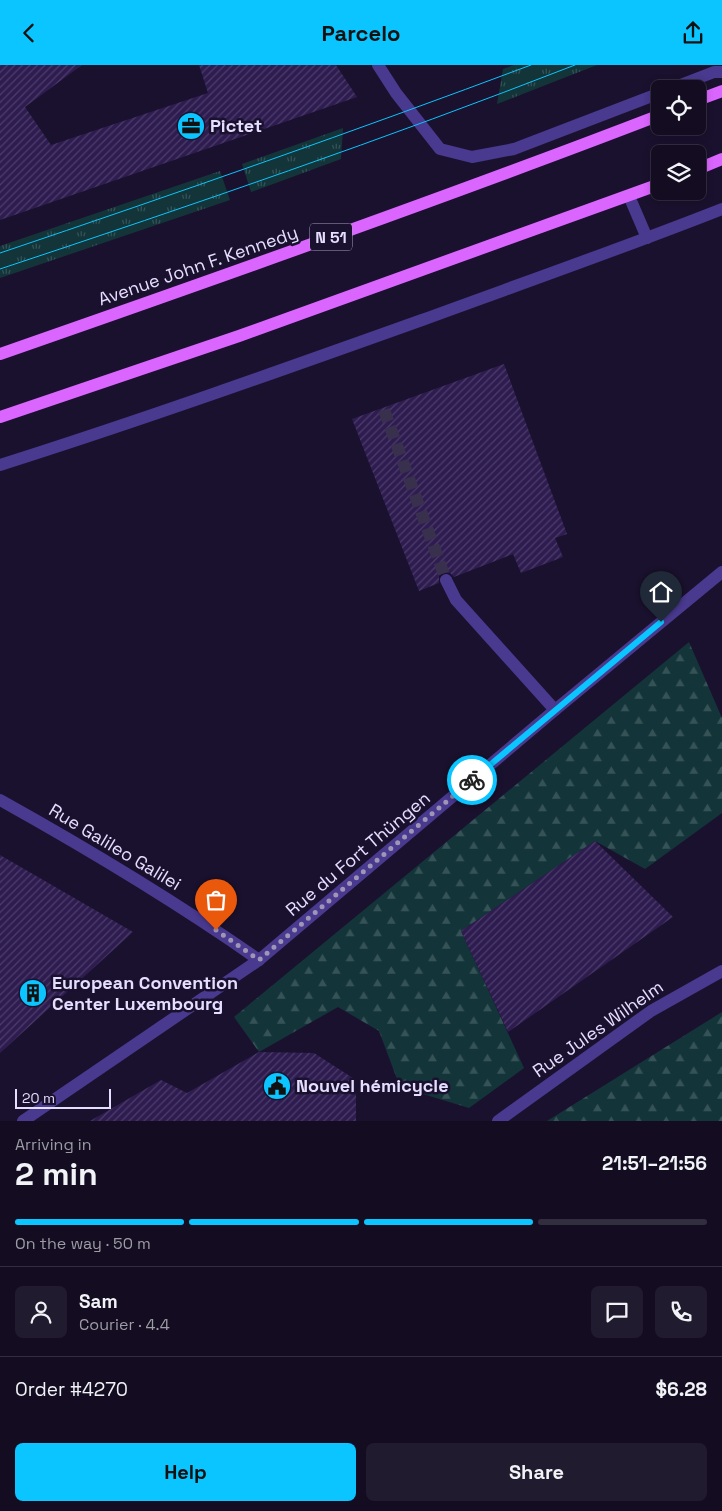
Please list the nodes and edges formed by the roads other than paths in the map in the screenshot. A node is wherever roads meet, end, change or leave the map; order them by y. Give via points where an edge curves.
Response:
1 (378, 65) edge
2 (722, 72) edge
3 (693, 80) edge
4 (722, 91) edge
5 (651, 96) edge
6 (706, 97) edge
7 (651, 118) edge
8 (722, 159) edge
9 (706, 166) edge
10 (651, 188) edge
11 (630, 196) junction
12 (722, 209) edge
13 (647, 238) junction
14 (0, 354) edge
15 (0, 417) edge
16 (0, 465) edge
17 (722, 572) edge
18 (446, 580) tunnel mouth
19 (555, 710) junction
20 (0, 800) edge
21 (259, 960) junction
22 (722, 971) edge
23 (23, 1121) edge
24 (498, 1121) edge

1 - 5 street via 440,149 472,157 514,149
2 - 3 street
4 - 6 main road
7 - 14 main road, Avenue John F. Kennedy / N 51 via 244,269
8 - 9 main road
10 - 11 main road
11 - 13 street
11 - 15 main road via 232,339
12 - 13 street
13 - 16 street via 254,380
17 - 19 street, Rue du Fort Thüngen
18 - 19 street via 456,600
19 - 21 street, Rue du Fort Thüngen
20 - 21 street, Rue Galileo Galilei via 207,924
21 - 23 street, Rue du Fort Thüngen
22 - 24 street, Rue Jules Wilhelm via 651,1011

